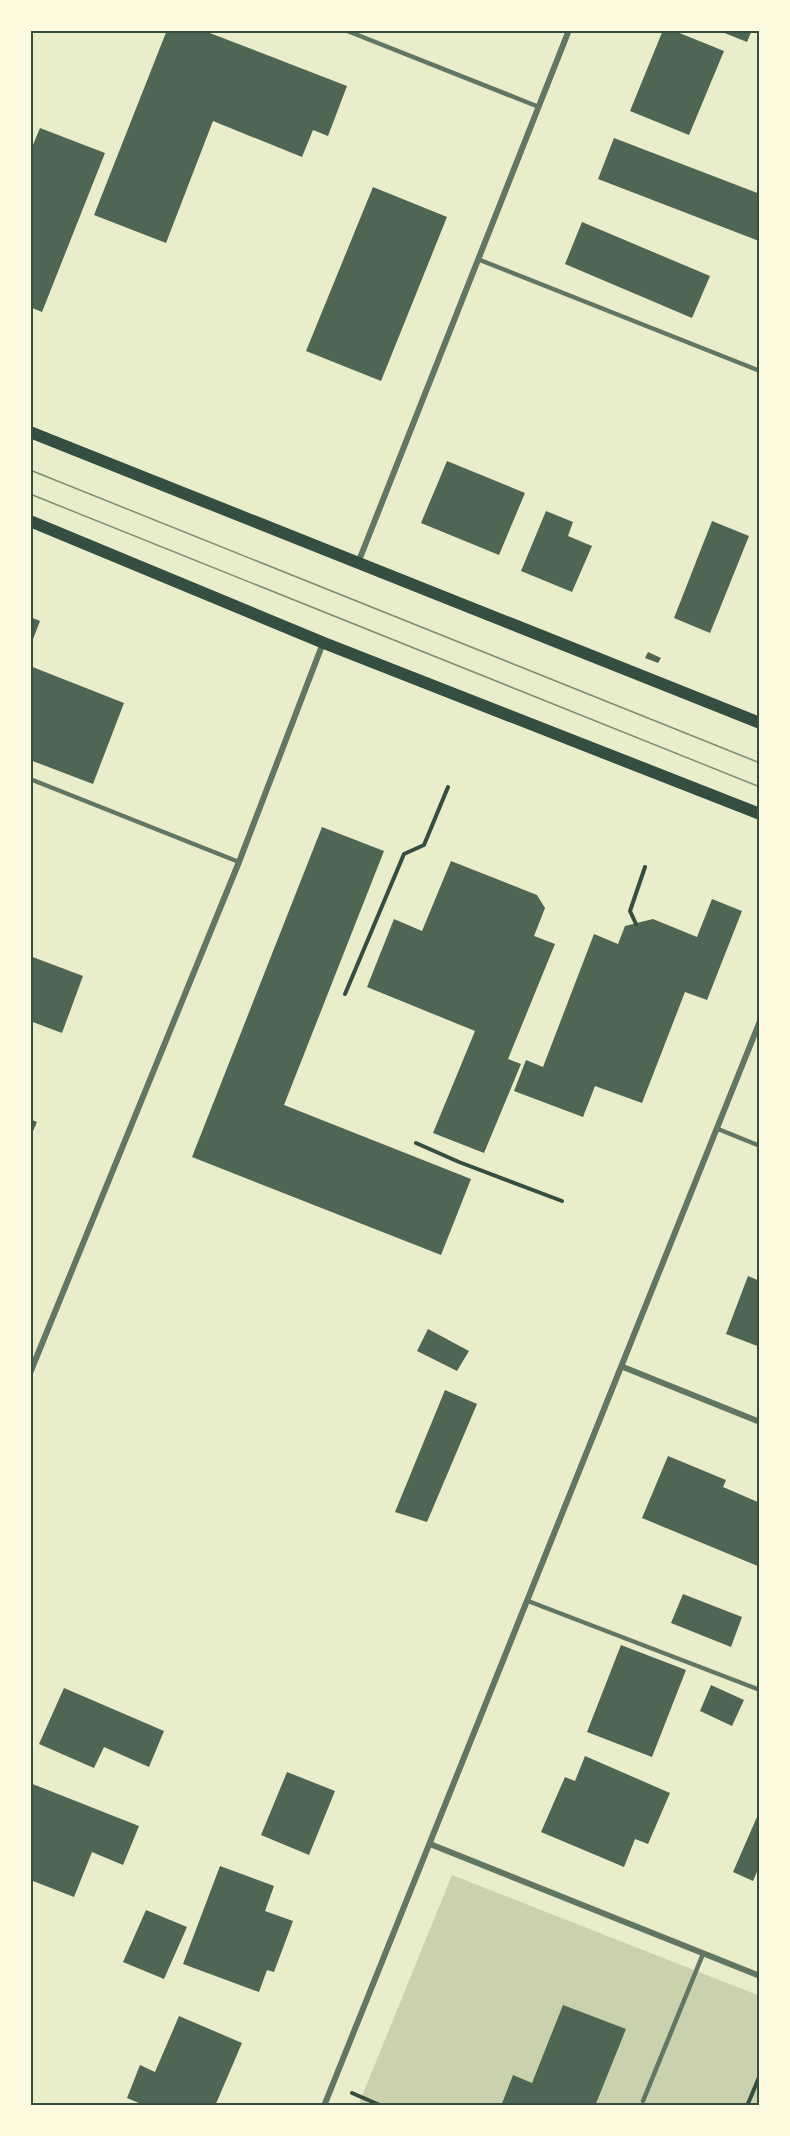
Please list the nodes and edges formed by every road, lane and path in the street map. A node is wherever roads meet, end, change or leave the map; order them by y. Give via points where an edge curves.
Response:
1 (345, 30) edge
2 (569, 30) edge
3 (539, 107) junction
4 (480, 260) junction
5 (760, 370) edge
6 (30, 432) edge
7 (30, 521) edge
8 (358, 564) junction
9 (324, 643) junction
10 (760, 723) edge
11 (30, 779) edge
12 (448, 787) dead end
13 (760, 814) edge
14 (239, 862) junction
15 (645, 867) dead end
16 (636, 924) dead end
17 (345, 994) dead end
18 (760, 1021) edge
19 (718, 1129) junction
20 (416, 1143) dead end
21 (760, 1146) edge
22 (562, 1201) dead end
23 (623, 1367) junction
24 (30, 1373) edge
25 (760, 1422) edge
26 (528, 1601) junction
27 (760, 1690) edge
28 (430, 1844) junction
29 (703, 1954) junction
30 (760, 1976) edge
31 (760, 2075) edge
32 (333, 2084) junction
33 (643, 2101) dead end
34 (324, 2106) edge
35 (382, 2106) edge
36 (747, 2106) edge

1 - 3 lane
2 - 3 street
3 - 4 street
4 - 5 lane
4 - 8 street
6 - 8 main road
7 - 9 main road
8 - 10 main road
9 - 13 main road
9 - 14 street
11 - 14 lane
12 - 17 path via 424,845 404,854
14 - 24 street
15 - 16 path via 630,911
18 - 19 street
19 - 21 lane
19 - 23 street
20 - 22 path
23 - 25 street
23 - 26 street
26 - 27 lane
26 - 28 street
28 - 29 street
28 - 32 street
29 - 30 street
29 - 33 lane
31 - 36 path
32 - 34 street
32 - 35 path

